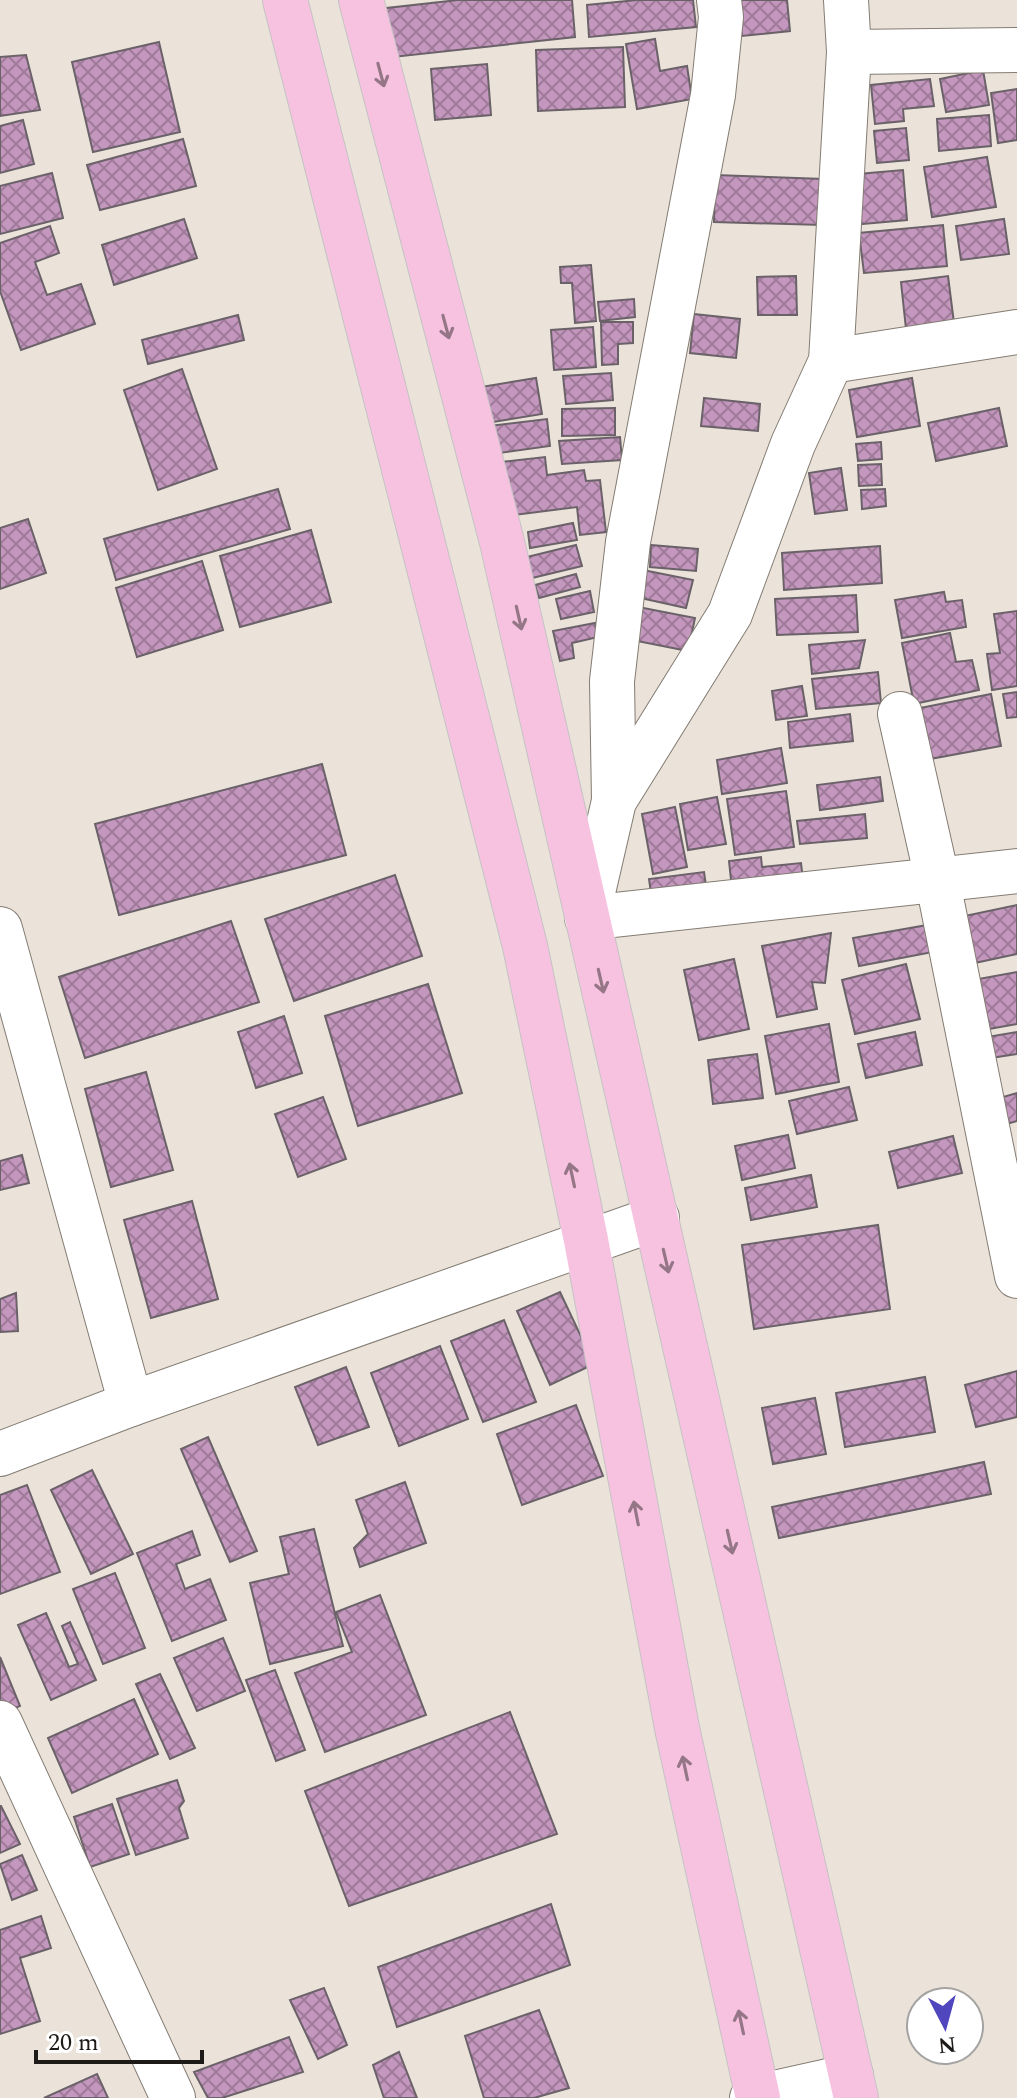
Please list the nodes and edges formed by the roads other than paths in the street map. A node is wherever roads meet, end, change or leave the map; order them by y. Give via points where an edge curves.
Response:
1 (285, 0) edge
2 (361, 0) edge
3 (719, 0) edge
4 (846, 0) edge
5 (1017, 50) edge
6 (849, 52) junction
7 (1017, 332) edge
8 (831, 361) junction
9 (900, 714) dead end
10 (614, 801) junction
11 (1017, 871) edge
12 (937, 878) junction
13 (587, 918) junction
14 (0, 929) edge
15 (7, 978) edge
16 (657, 1218) junction
17 (586, 1240) junction
18 (1017, 1276) edge
19 (131, 1404) junction
20 (0, 1454) edge
21 (0, 1723) edge
22 (853, 2087) edge
23 (756, 2097) edge
24 (173, 2098) edge

17 -> 1 main road via 525,946
2 -> 13 main road via 502,542
3 - 10 street via 713,95 628,542 612,681
4 - 6 street
5 - 6 street
6 - 8 street
7 - 8 street
8 - 10 street via 793,444 730,614
9 - 12 street
10 - 13 street
11 - 12 street
12 - 13 street
12 - 18 street
13 -> 16 main road
14 - 15 street
15 - 19 street
16 - 17 street
16 -> 22 main road
17 - 19 street
23 -> 17 main road via 677,1728
19 - 20 street
21 - 24 street
22 - 23 street

